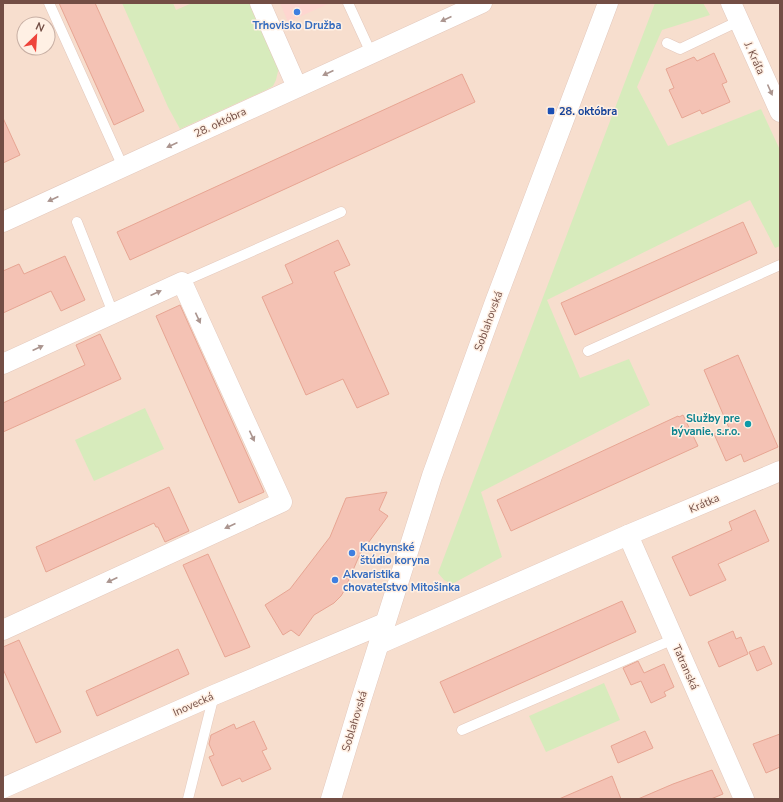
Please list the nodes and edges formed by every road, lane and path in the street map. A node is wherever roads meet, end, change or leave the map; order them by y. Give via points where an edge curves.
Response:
1 (49, 3) edge
2 (260, 3) edge
3 (348, 3) edge
4 (482, 3) edge
5 (608, 3) edge
6 (735, 12) edge
7 (667, 43) dead end
8 (371, 53) junction
9 (297, 87) junction
10 (780, 112) edge
11 (123, 167) junction
12 (341, 212) dead end
13 (3, 222) edge
14 (77, 222) dead end
15 (780, 265) edge
16 (182, 282) junction
17 (113, 313) junction
18 (588, 351) dead end
19 (3, 364) edge
20 (780, 471) edge
21 (628, 535) junction
22 (385, 623) junction
23 (3, 630) edge
24 (674, 639) junction
25 (379, 644) junction
26 (214, 695) junction
27 (462, 730) dead end
28 (3, 788) edge
29 (188, 799) edge
30 (331, 799) edge
31 (744, 799) edge

1 - 11 lane
2 - 9 street
3 - 8 lane
4 -> 8 street, 28. októbra
5 - 22 street, Soblahovská via 445,439
6 - 7 lane via 680,49
6 -> 10 street, J. Kráľa
8 -> 9 street, 28. októbra
9 -> 11 street, 28. októbra
11 -> 13 street, 28. októbra
12 - 16 lane
14 - 17 lane
15 - 18 lane
17 -> 16 street
16 -> 23 street via 282,502
19 -> 17 street
20 - 21 street, Krátka
21 - 24 street, Tatranská
21 - 25 street
22 - 25 street, Soblahovská
22 - 26 street, Inovecká
24 - 27 lane
24 - 31 street, Tatranská
25 - 30 street, Soblahovská
26 - 28 street, Inovecká
26 - 29 lane

